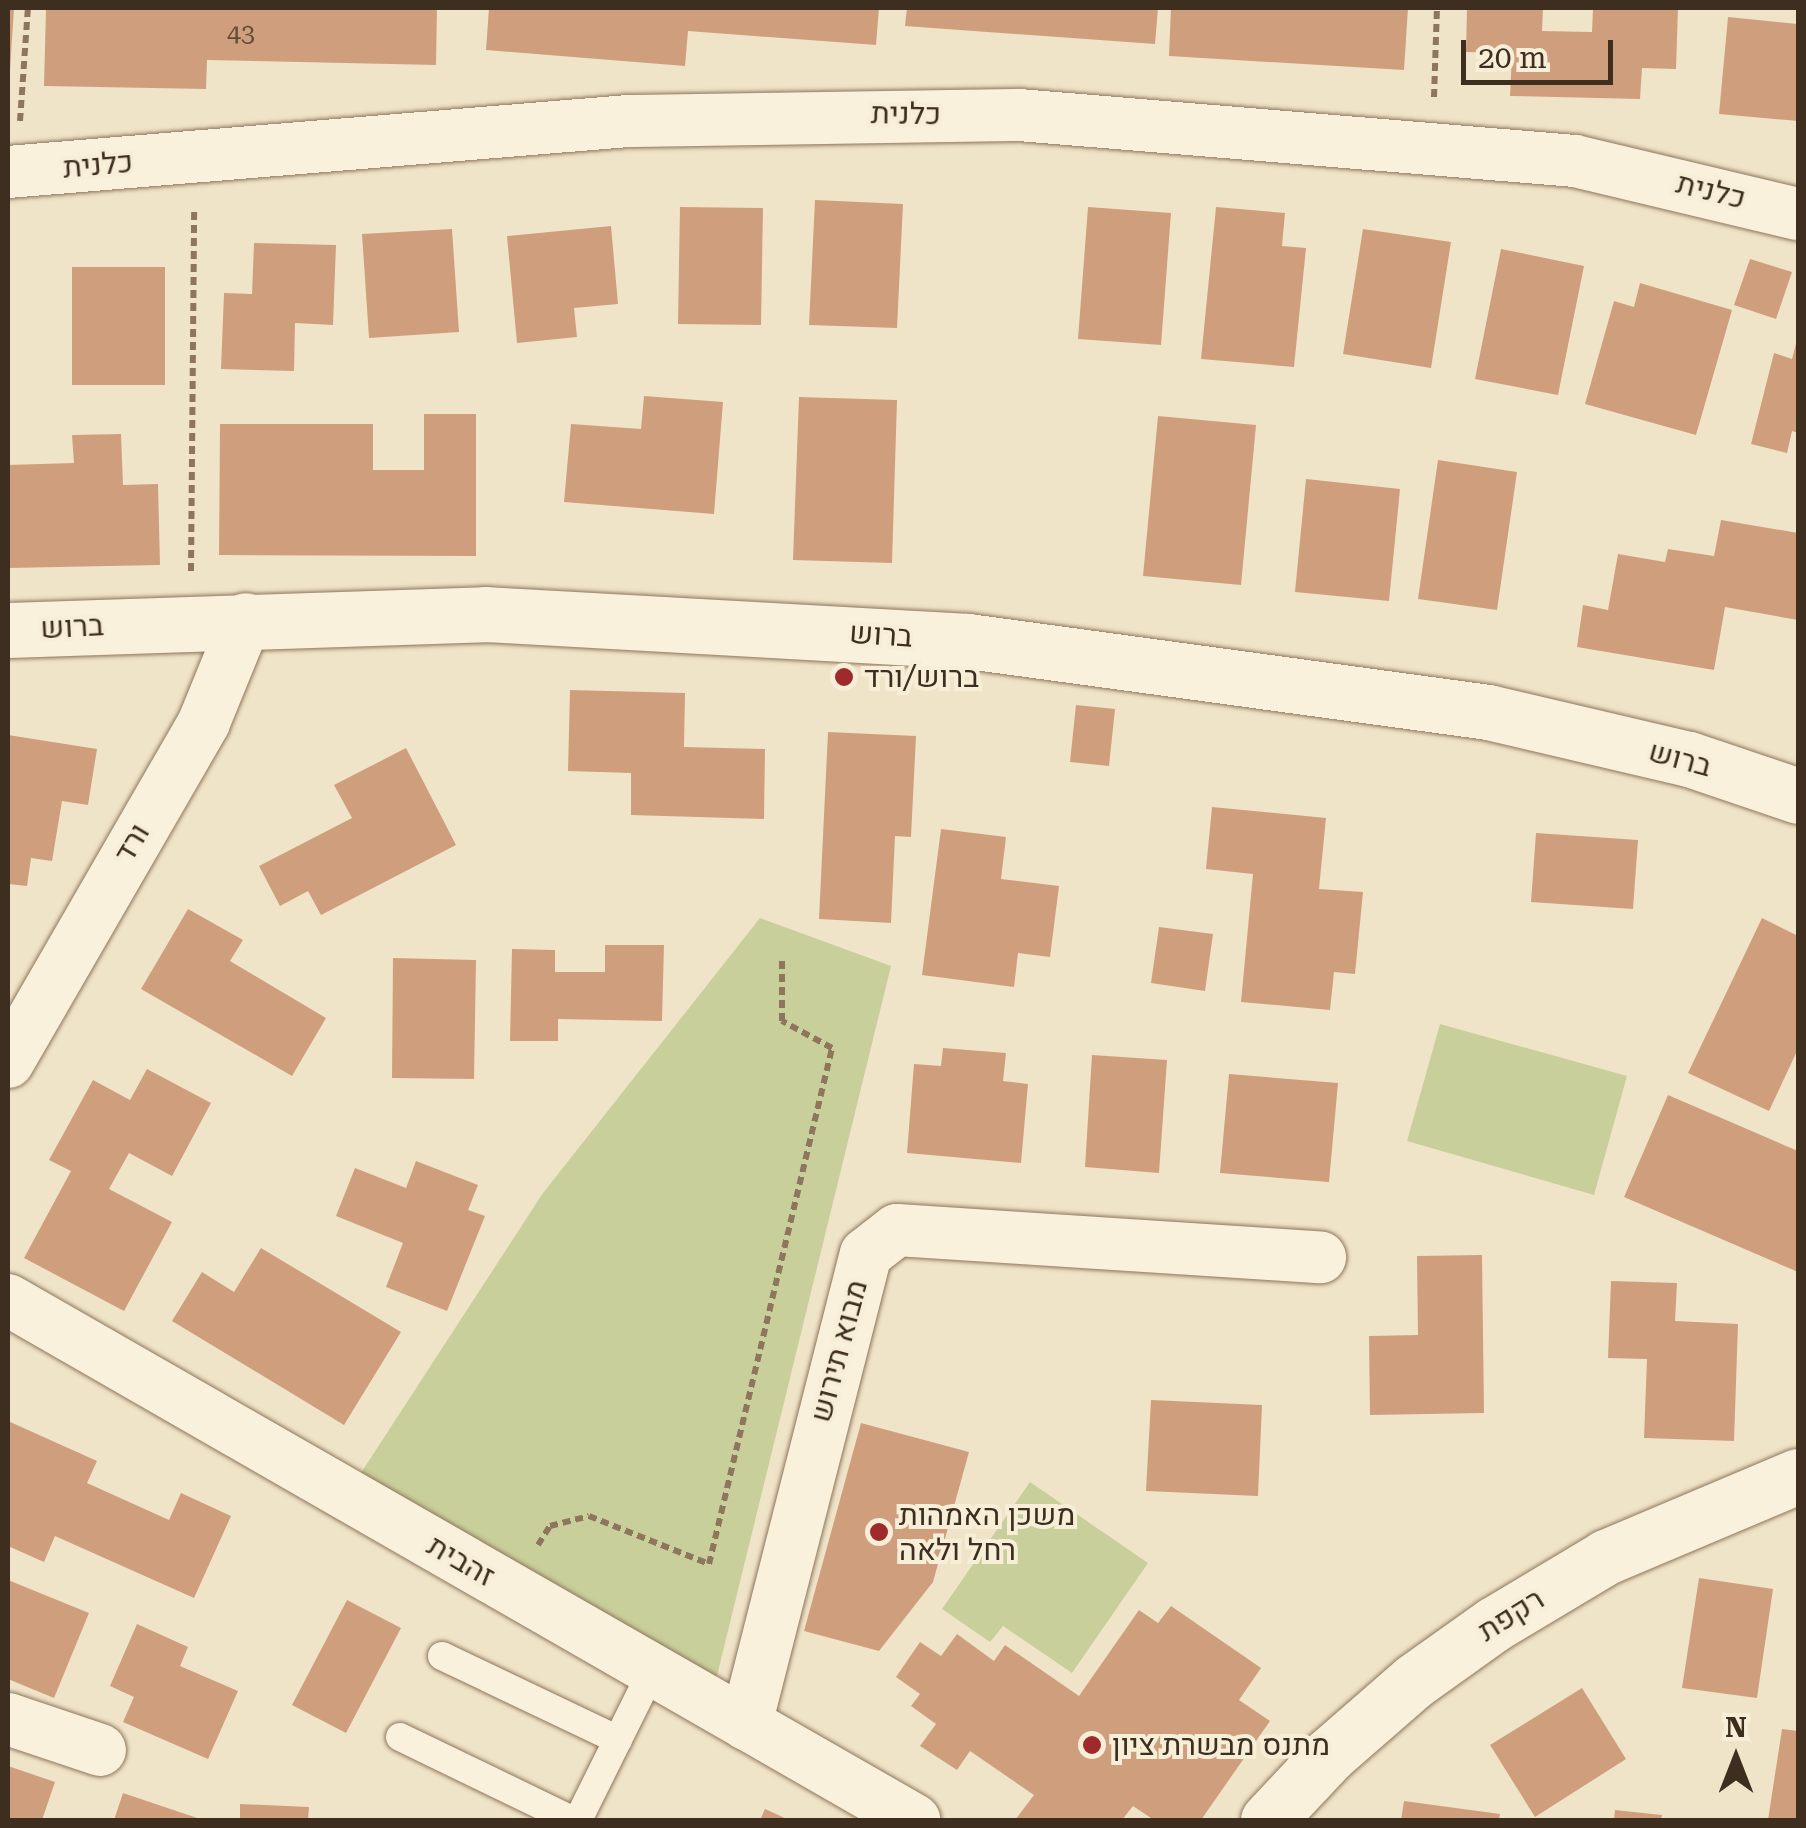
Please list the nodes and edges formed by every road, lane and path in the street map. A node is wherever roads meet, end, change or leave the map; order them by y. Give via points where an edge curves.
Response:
1 (28, 8) edge
2 (1436, 8) edge
3 (1432, 148) junction
4 (194, 157) junction
5 (12, 171) edge
6 (1798, 214) edge
7 (246, 620) junction
8 (191, 622) junction
9 (8, 630) edge
10 (1798, 796) edge
11 (782, 957) dead end
12 (8, 1062) edge
13 (1320, 1257) dead end
14 (8, 1300) edge
15 (1798, 1476) edge
16 (512, 1590) junction
17 (442, 1656) dead end
18 (652, 1671) junction
19 (8, 1719) edge
20 (746, 1724) junction
21 (400, 1736) dead end
22 (618, 1740) junction
23 (100, 1750) dead end
24 (575, 1820) edge
25 (914, 1820) edge
26 (1268, 1820) edge

1 - 5 path
2 - 3 path
3 - 4 street, כלנית via 1018,115 848,114 628,121
3 - 6 street, כלנית via 1574,161
4 - 5 street, כלנית
4 - 8 path
7 - 8 street, ברוש
7 - 10 street, ברוש via 485,614 968,642 1488,712 1689,759
7 - 12 street, ורד via 204,722
8 - 9 street, ברוש
11 - 16 path via 782,1020 832,1048 709,1564 589,1516 550,1526
13 - 20 street, מבוא תירוש via 897,1230 866,1254
14 - 16 street, זהבית
15 - 26 street, רקפת via 1606,1557 1494,1624 1400,1693
16 - 18 street, זהבית
17 - 22 lane
18 - 20 street, זהבית
18 - 22 lane
19 - 23 street
20 - 25 street, זהבית
21 - 24 lane
22 - 24 lane

